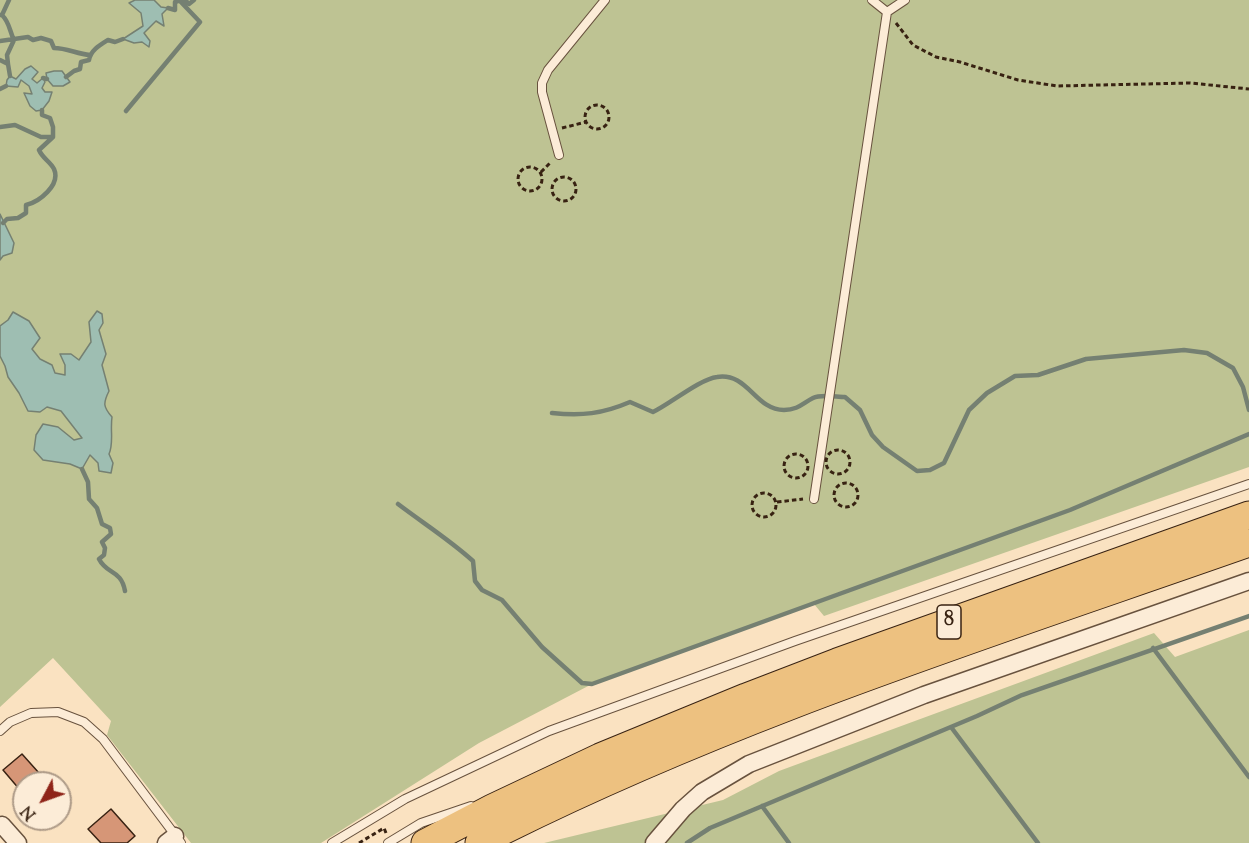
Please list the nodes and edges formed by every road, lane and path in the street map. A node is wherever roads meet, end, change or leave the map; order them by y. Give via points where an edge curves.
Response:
1 (605, 0) edge
2 (872, 0) edge
3 (905, 0) edge
4 (887, 12) junction
5 (1249, 88) edge
6 (586, 122) junction
7 (552, 131) junction
8 (559, 155) dead end
9 (543, 180) joint
10 (576, 190) joint
11 (850, 463) joint
12 (808, 467) joint
13 (1249, 484) edge
14 (858, 496) joint
15 (814, 499) joint
16 (776, 502) junction
17 (1249, 515) edge
18 (1249, 543) edge
19 (1249, 581) edge
20 (0, 731) edge
21 (492, 808) junction
22 (2, 825) dead end
23 (174, 841) edge
24 (18, 843) edge
25 (332, 843) edge
26 (387, 843) edge
27 (425, 843) edge
28 (480, 843) edge
29 (654, 843) edge

1 - 7 lane via 548,70 542,83
2 - 4 lane
3 - 4 lane
4 - 5 path via 914,45 936,57 1018,80 1057,86 1190,83
4 - 15 lane
6 - 6 path via 585,114 592,105 601,105 609,114 603,128 591,128
6 - 7 path
7 - 8 lane
9 - 9 path via 532,191 522,188 518,181 522,170 530,167 541,172
10 - 10 path via 572,198 561,201 552,194 559,178 567,177
11 - 11 path via 843,473 835,474 826,467 826,459 833,450 848,455
12 - 12 path via 801,477 794,478 787,475 784,464 795,454 806,459
13 - 25 lane via 795,641 549,731 405,799
14 - 14 path via 847,507 837,503 833,496 837,486 845,483 853,485
15 - 16 path
16 - 16 path via 773,513 766,517 755,513 752,506 756,496 764,492
17 - 21 highway, 8 via 746,697 600,757
18 - 28 highway, 8 via 745,723 601,784
19 - 29 street via 924,695 749,764 702,792
20 - 23 lane via 31,713 58,712 84,722 103,740
21 - 26 lane via 477,805 446,813
21 - 27 highway, 8
22 - 24 street

